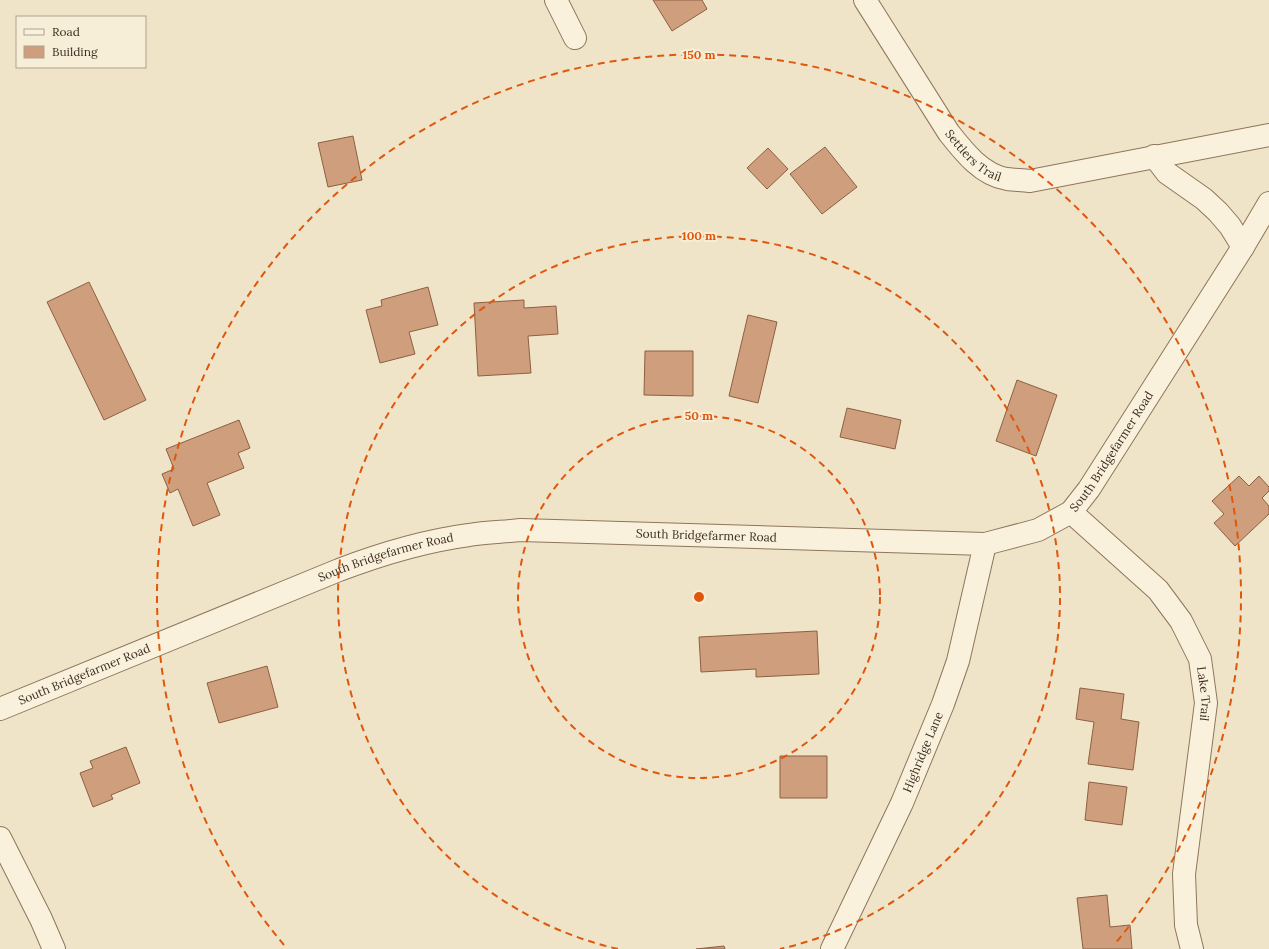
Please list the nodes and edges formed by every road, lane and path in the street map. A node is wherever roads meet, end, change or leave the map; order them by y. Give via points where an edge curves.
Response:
1 (556, 0) edge
2 (865, 0) edge
3 (575, 38) dead end
4 (1269, 135) edge
5 (1154, 156) junction
6 (1269, 203) edge
7 (1243, 247) junction
8 (1071, 512) junction
9 (985, 544) junction
10 (0, 709) edge
11 (0, 838) edge
12 (54, 949) edge
13 (832, 949) edge
14 (1192, 949) edge

1 - 3 street
2 - 5 street, Settlers Trail via 949,133 965,153 986,170 1006,179 1030,180
4 - 5 street, Settlers Trail
5 - 7 street via 1167,173 1218,212
6 - 7 street, South Bridgefarmer Road
7 - 8 street, South Bridgefarmer Road via 1089,489
8 - 9 street, South Bridgefarmer Road via 1038,530
8 - 14 street, Lake Trail via 1158,590 1181,620 1200,659 1206,703 1184,874 1186,925
9 - 10 street, South Bridgefarmer Road via 521,530 469,534 422,543 339,570
9 - 13 street, Highridge Lane via 958,661 943,704 902,803
11 - 12 street

